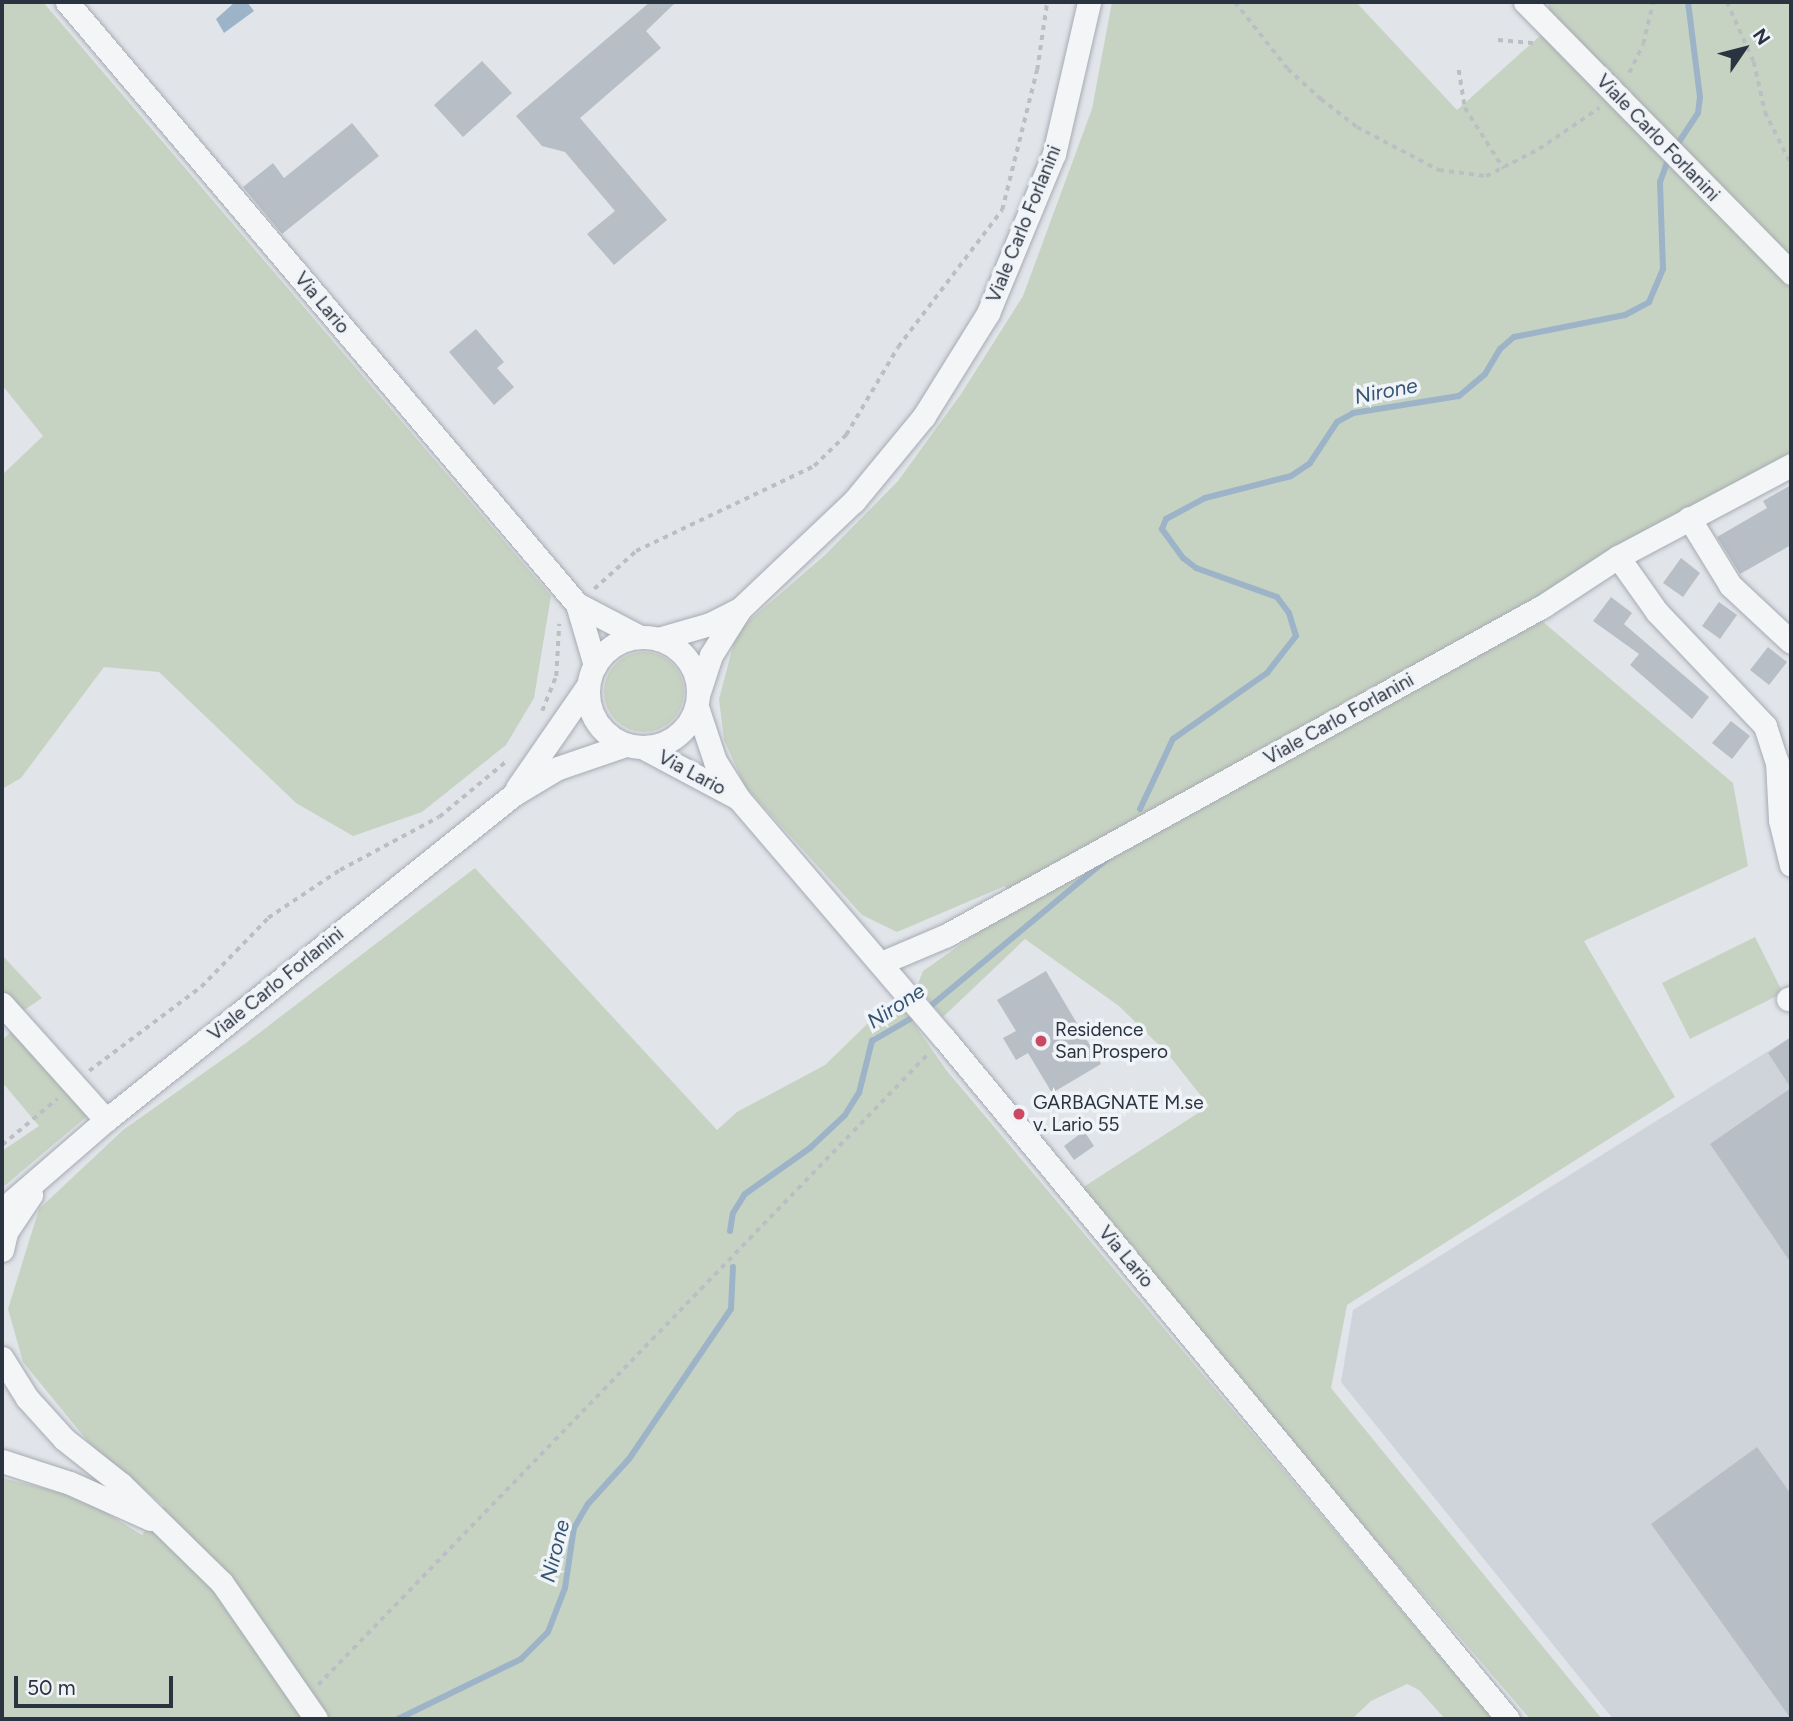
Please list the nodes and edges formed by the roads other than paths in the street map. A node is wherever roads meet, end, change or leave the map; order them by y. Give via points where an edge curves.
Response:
1 (67, 2) edge
2 (1089, 2) edge
3 (1525, 2) edge
4 (1791, 273) edge
5 (1791, 465) edge
6 (1689, 518) junction
7 (1618, 557) junction
8 (577, 604) junction
9 (740, 608) junction
10 (649, 638) junction
11 (1791, 642) edge
12 (595, 665) junction
13 (587, 687) junction
14 (698, 699) junction
15 (635, 747) junction
16 (1784, 760) edge
17 (513, 795) junction
18 (739, 799) junction
19 (1791, 864) edge
20 (881, 963) junction
21 (2, 1004) edge
22 (106, 1120) junction
23 (42, 1178) junction
24 (2, 1210) edge
25 (2, 1250) edge
26 (2, 1358) edge
27 (2, 1461) edge
28 (156, 1521) junction
29 (310, 1710) edge
30 (1508, 1719) edge

1 - 8 street, Via Lario
2 - 9 street, Viale Carlo Forlanini via 1055,154 988,313 924,416 854,501
3 - 4 street, Viale Carlo Forlanini
5 - 6 street, Viale Carlo Forlanini
6 - 7 street, Viale Carlo Forlanini
6 - 11 street via 1730,585
7 - 16 street via 1657,612 1761,719
7 - 20 street, Viale Carlo Forlanini via 1543,606 960,928
8 - 10 street, Via Lario
8 - 12 street, Via Lario
9 - 10 street, Viale Carlo Forlanini via 710,624
9 - 14 street, Viale Carlo Forlanini via 711,655
10 - 12 street via 607,650
10 - 14 street via 687,659
12 - 13 street
13 - 15 street via 588,702 601,729
13 - 17 street, Viale Carlo Forlanini
14 - 15 street via 683,732 671,740
14 - 18 street, Via Lario via 715,761
15 - 17 street, Viale Carlo Forlanini via 558,768
15 - 18 street, Via Lario
16 - 19 street via 1780,820
17 - 22 street, Viale Carlo Forlanini
18 - 20 street, Via Lario
20 - 30 street, Via Lario
21 - 22 street
22 - 23 street, Viale Carlo Forlanini
23 - 24 street, Viale Carlo Forlanini
23 - 25 street, Viale Carlo Forlanini via 6,1231
26 - 28 street via 27,1398 64,1439 121,1483
27 - 28 street via 70,1483
28 - 29 street via 222,1583

